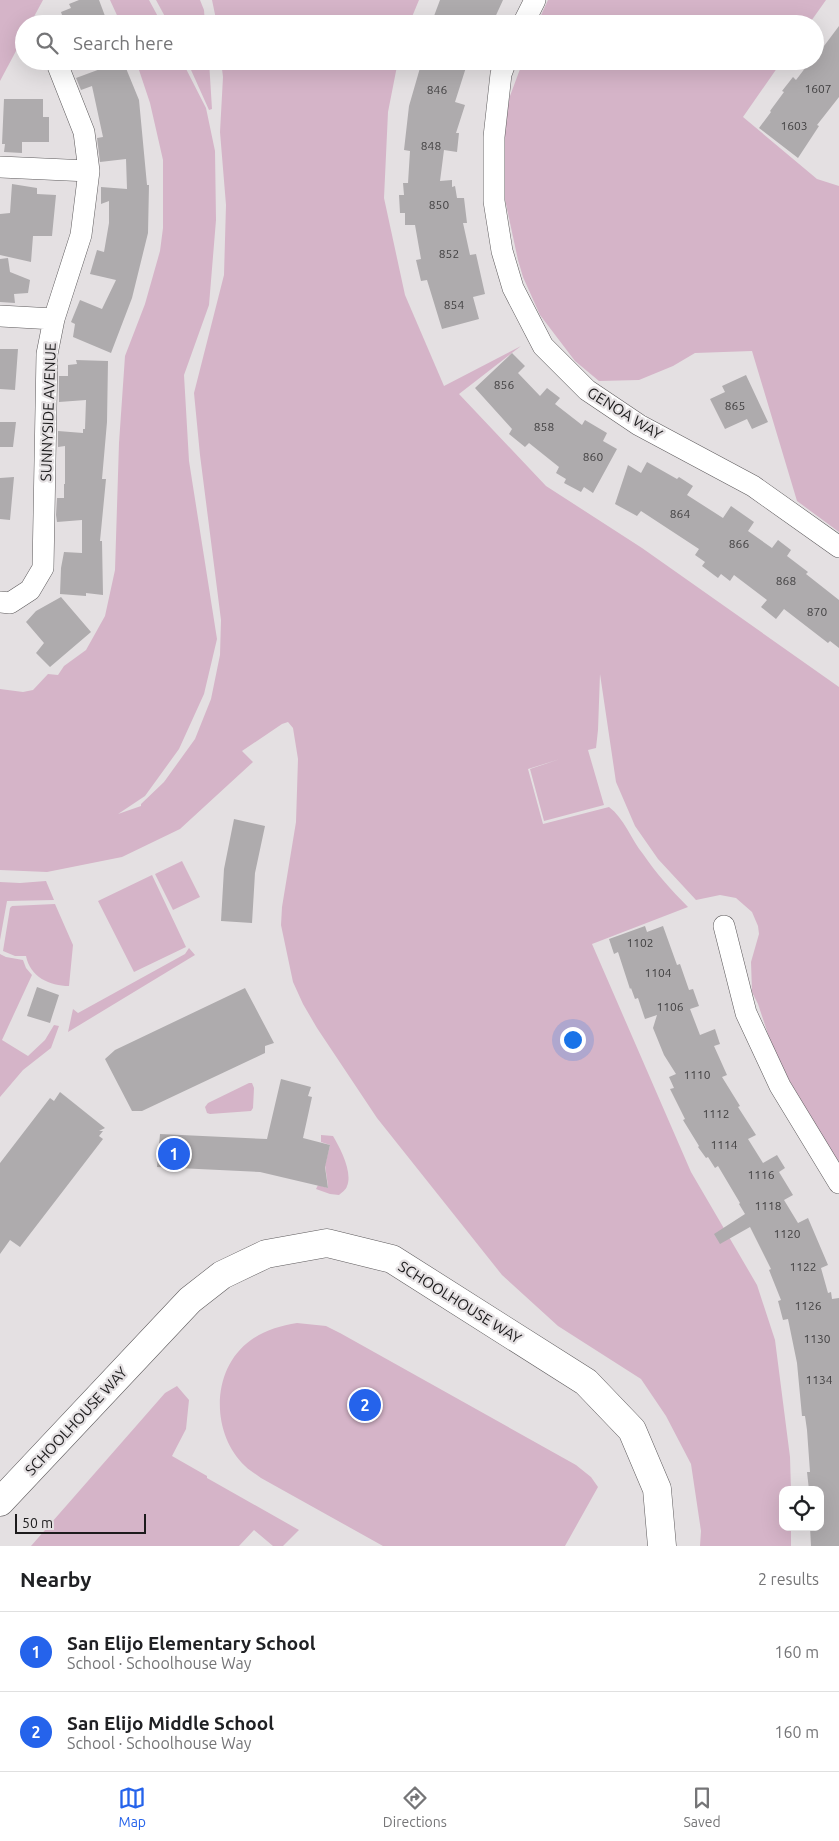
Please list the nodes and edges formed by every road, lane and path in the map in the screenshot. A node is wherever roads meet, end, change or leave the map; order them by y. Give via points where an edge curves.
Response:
1 (535, 0) edge
2 (528, 15) edge
3 (60, 70) edge
4 (503, 70) edge
5 (0, 167) edge
6 (89, 171) junction
7 (0, 316) edge
8 (54, 319) junction
9 (839, 547) edge
10 (0, 602) edge
11 (724, 926) dead end
12 (839, 1183) edge
13 (0, 1502) edge
14 (662, 1546) edge

1 - 2 street
3 - 6 street, SUNNYSIDE AVENUE via 84,132
4 - 9 street, GENOA WAY via 494,137 494,201 502,251 513,288 544,346 587,390 639,425 753,486
5 - 6 street
6 - 8 street, SUNNYSIDE AVENUE via 81,235
7 - 8 street
8 - 10 street, SUNNYSIDE AVENUE via 47,354 44,568 30,590 10,603
11 - 12 street via 746,1013 780,1086
13 - 14 street, SCHOOLHOUSE WAY via 190,1300 222,1275 266,1254 327,1243 392,1259 586,1382 632,1430 657,1489

